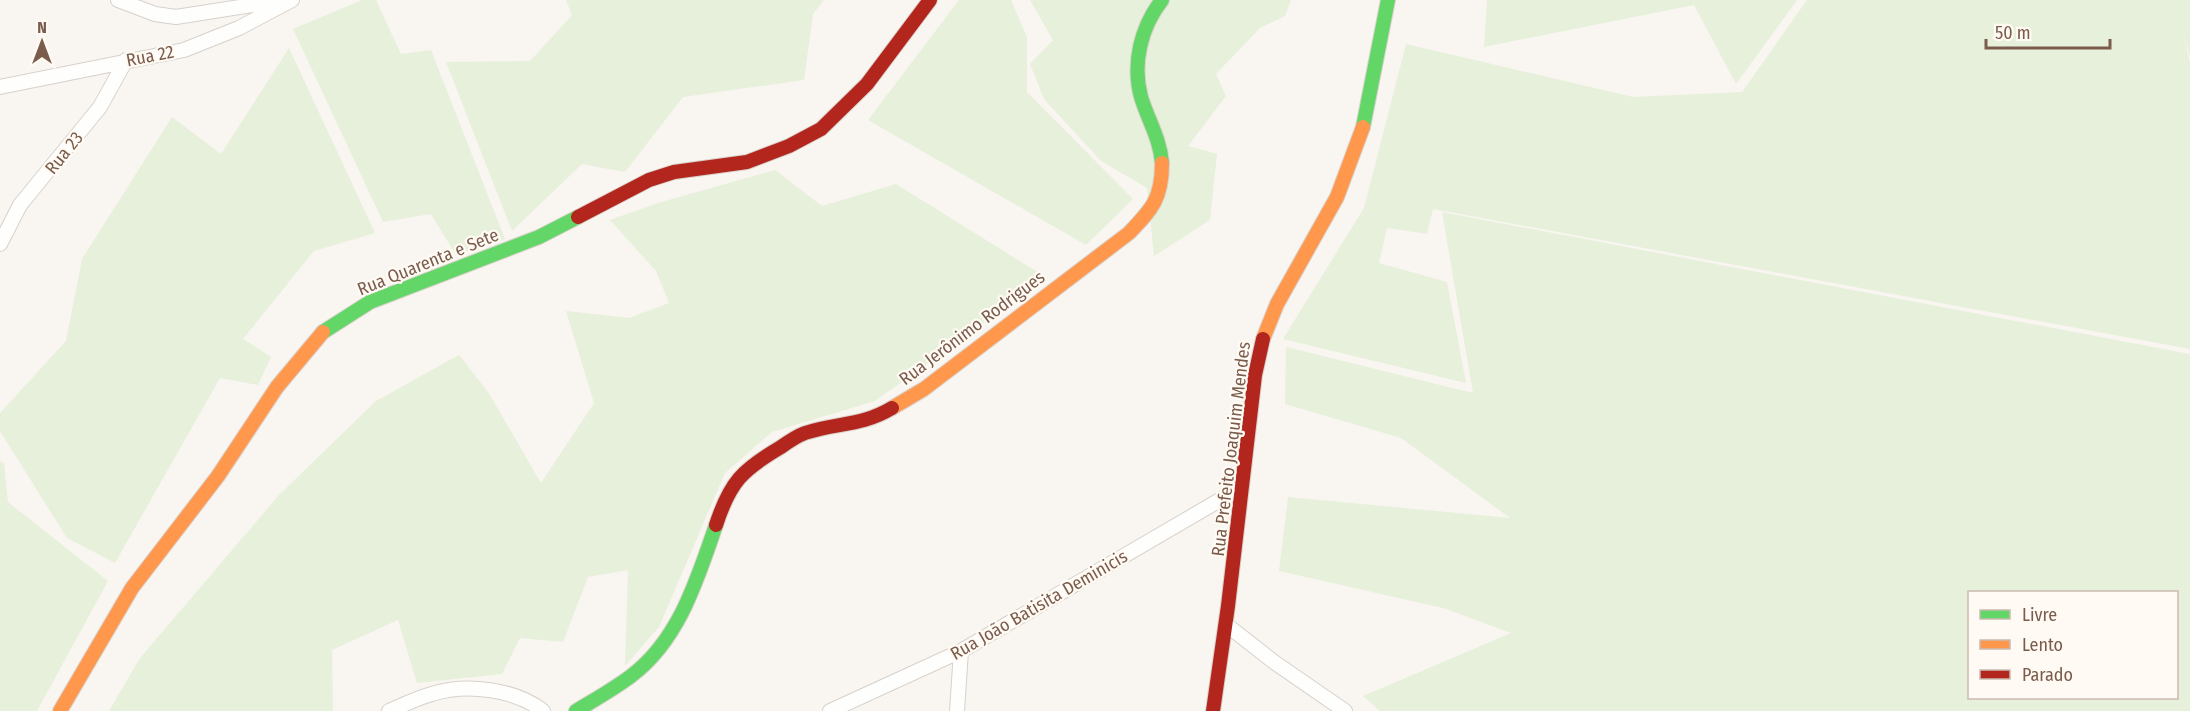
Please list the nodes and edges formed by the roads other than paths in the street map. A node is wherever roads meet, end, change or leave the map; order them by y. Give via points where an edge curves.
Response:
1 (118, 0) edge
2 (284, 0) edge
3 (292, 0) edge
4 (930, 0) edge
5 (1162, 0) edge
6 (1388, 0) edge
7 (126, 60) junction
8 (0, 87) edge
9 (0, 244) edge
10 (1242, 487) junction
11 (1228, 626) junction
12 (961, 651) junction
13 (60, 711) edge
14 (389, 711) edge
15 (543, 711) edge
16 (576, 711) edge
17 (830, 711) edge
18 (957, 711) edge
19 (1213, 711) edge
20 (1345, 711) edge

1 - 2 street via 155,14 177,17
3 - 7 street, Rua 22 via 239,28 184,50
4 - 13 street, Rua Quarenta e Sete via 867,84 821,129 747,162 674,172 649,180 539,237 370,302 321,333 277,387 218,476 132,588
5 - 16 street, Rua Jerônimo Rodrigues via 1148,22 1139,80 1161,160 1161,185 1154,207 1129,233 924,389 877,417 804,433 742,474 726,495 696,583 671,633 653,657 631,676
6 - 10 street, Rua Prefeito Joaquim Mendes via 1354,157 1337,198 1272,314 1261,343
7 - 8 street, Rua 22
7 - 9 street, Rua 23 via 100,107 20,205
10 - 11 street, Rua Prefeito Joaquim Mendes
10 - 12 street, Rua João Batisita Deminicis
11 - 19 street, Rua Prefeito Joaquim Mendes
11 - 20 street
12 - 17 street, Rua João Batisita Deminicis
12 - 18 street
14 - 15 street via 434,693 487,689 530,702

